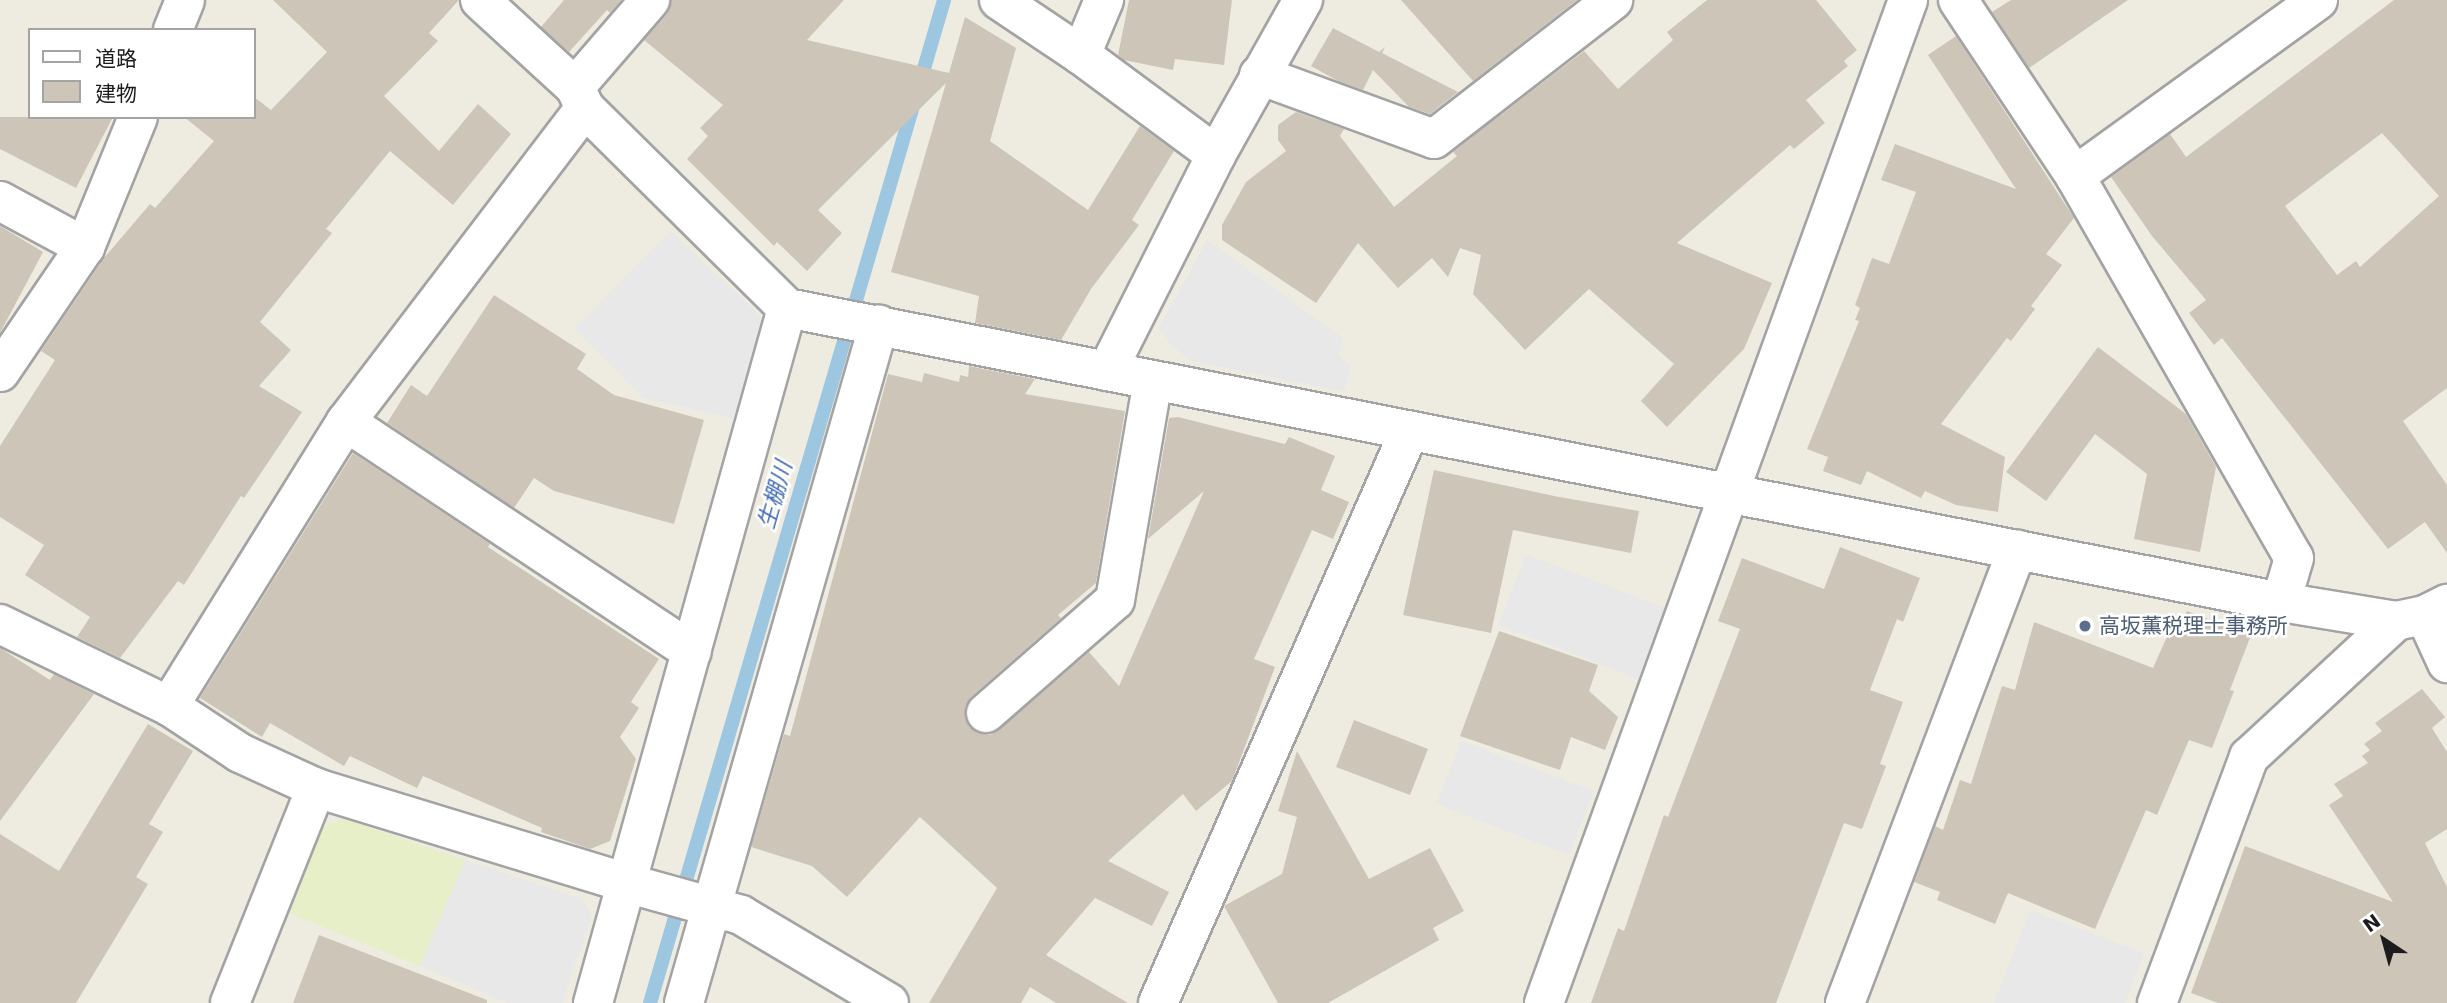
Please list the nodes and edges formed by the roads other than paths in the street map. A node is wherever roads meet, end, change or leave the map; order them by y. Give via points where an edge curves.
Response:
1 (185, 0) edge
2 (480, 0) edge
3 (650, 0) edge
4 (999, 0) edge
5 (1104, 0) edge
6 (1303, 0) edge
7 (1613, 0) edge
8 (1908, 0) edge
9 (1958, 0) edge
10 (2318, 0) edge
11 (174, 28) edge
12 (1082, 55) junction
13 (1259, 75) junction
14 (580, 97) junction
15 (137, 119) edge
16 (1216, 155) junction
17 (2076, 176) junction
18 (0, 201) edge
19 (85, 247) junction
20 (805, 311) junction
21 (872, 323) junction
22 (1107, 371) junction
23 (0, 372) edge
24 (1153, 380) junction
25 (346, 422) junction
26 (1409, 432) junction
27 (1730, 493) junction
28 (2017, 550) junction
29 (2281, 603) junction
30 (2423, 614) edge
31 (0, 624) edge
32 (692, 652) junction
33 (2447, 663) edge
34 (169, 706) junction
35 (986, 713) dead end
36 (316, 788) junction
37 (626, 883) junction
38 (694, 902) junction
39 (230, 1003) edge
40 (593, 1003) edge
41 (684, 1003) edge
42 (889, 1003) edge
43 (1158, 1003) edge
44 (1545, 1003) edge
45 (1845, 1003) edge
46 (2157, 1003) edge

1 - 11 street
2 - 14 street
3 - 14 street
4 - 12 street
5 - 12 street
6 - 13 street
7 - 13 street via 1434,139
8 - 27 street
9 - 17 street
10 - 17 street
12 - 16 street
13 - 16 street
14 - 20 street
14 - 25 street
15 - 19 street
16 - 22 street
17 - 29 street via 2294,558
18 - 19 street
19 - 23 street
20 - 21 street
20 - 32 street
21 - 22 street
21 - 38 street
22 - 24 street
24 - 26 street
24 - 35 street via 1115,600
25 - 32 street
25 - 34 street
26 - 27 street
26 - 43 street
27 - 28 street
27 - 44 street
28 - 29 street
28 - 45 street
29 - 30 street
30 - 33 street
30 - 46 street via 2249,757
31 - 34 street
32 - 37 street
34 - 36 street via 240,753
36 - 37 street
36 - 39 street
37 - 38 street
37 - 40 street
38 - 41 street
38 - 42 street via 741,915

